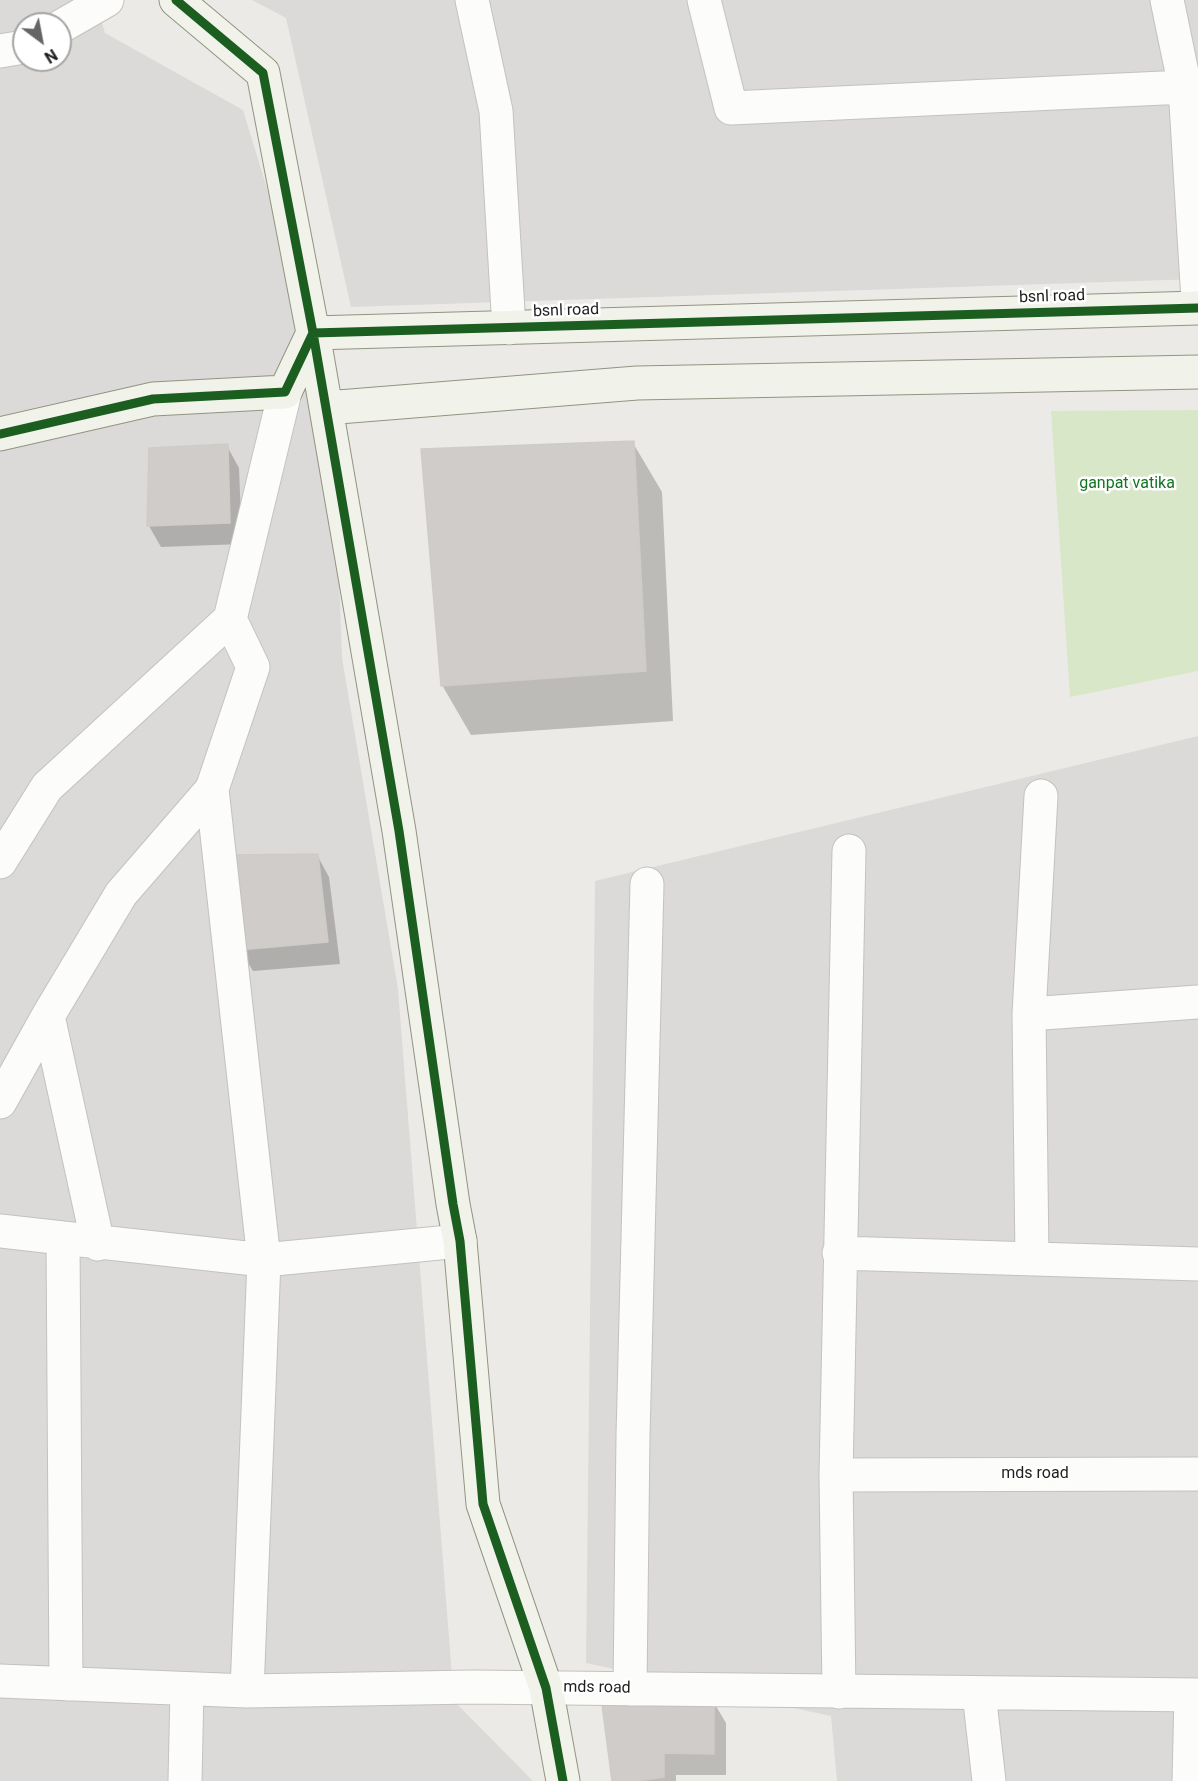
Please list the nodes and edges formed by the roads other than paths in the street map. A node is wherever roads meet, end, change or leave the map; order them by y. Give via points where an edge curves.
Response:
1 (107, 0) edge
2 (176, 0) edge
3 (472, 0) edge
4 (704, 0) edge
5 (1167, 0) edge
6 (72, 20) edge
7 (1185, 87) junction
8 (1198, 301) edge
9 (1198, 308) edge
10 (509, 328) junction
11 (314, 333) junction
12 (1198, 372) edge
13 (285, 392) junction
14 (326, 408) junction
15 (0, 434) edge
16 (230, 619) junction
17 (212, 789) junction
18 (1041, 796) dead end
19 (849, 851) dead end
20 (0, 862) edge
21 (647, 884) dead end
22 (1198, 1002) edge
23 (1029, 1014) junction
24 (48, 1016) junction
25 (0, 1102) edge
26 (0, 1231) edge
27 (63, 1238) junction
28 (460, 1241) junction
29 (98, 1244) junction
30 (839, 1253) junction
31 (1032, 1259) junction
32 (264, 1260) junction
33 (1198, 1264) edge
34 (1198, 1474) edge
35 (836, 1475) junction
36 (0, 1681) edge
37 (66, 1684) junction
38 (546, 1688) junction
39 (187, 1689) junction
40 (630, 1689) junction
41 (247, 1691) junction
42 (839, 1692) junction
43 (979, 1693) junction
44 (1194, 1695) edge
45 (185, 1781) edge
46 (563, 1781) edge
47 (989, 1781) edge
48 (1189, 1781) edge

1 - 6 street
2 - 11 street via 263,74
3 - 10 street via 496,111
4 - 7 street via 731,108
5 - 7 street
7 - 8 street
9 - 10 street, bsnl road
10 - 11 street, bsnl road
11 - 13 street
11 - 14 street
12 - 14 street via 637,383
13 - 15 street via 153,399
13 - 16 street
14 - 28 street via 399,831
16 - 17 street via 253,667
16 - 20 street via 47,787
17 - 24 street via 121,894
17 - 32 street
18 - 23 street
19 - 30 street
21 - 40 street
22 - 23 street
23 - 31 street
24 - 25 street
24 - 29 street
26 - 27 street
27 - 29 street
27 - 37 street
28 - 32 street
28 - 38 street via 483,1504
29 - 32 street
30 - 31 street
30 - 35 street
31 - 33 street
32 - 41 street
34 - 35 street, mds road
35 - 42 street
36 - 37 street, mds road
37 - 39 street, mds road
38 - 40 street, mds road
38 - 41 street, mds road
38 - 46 street
39 - 41 street, mds road
39 - 45 street
40 - 42 street, mds road
42 - 43 street, mds road
43 - 44 street, mds road
43 - 47 street
44 - 48 street

